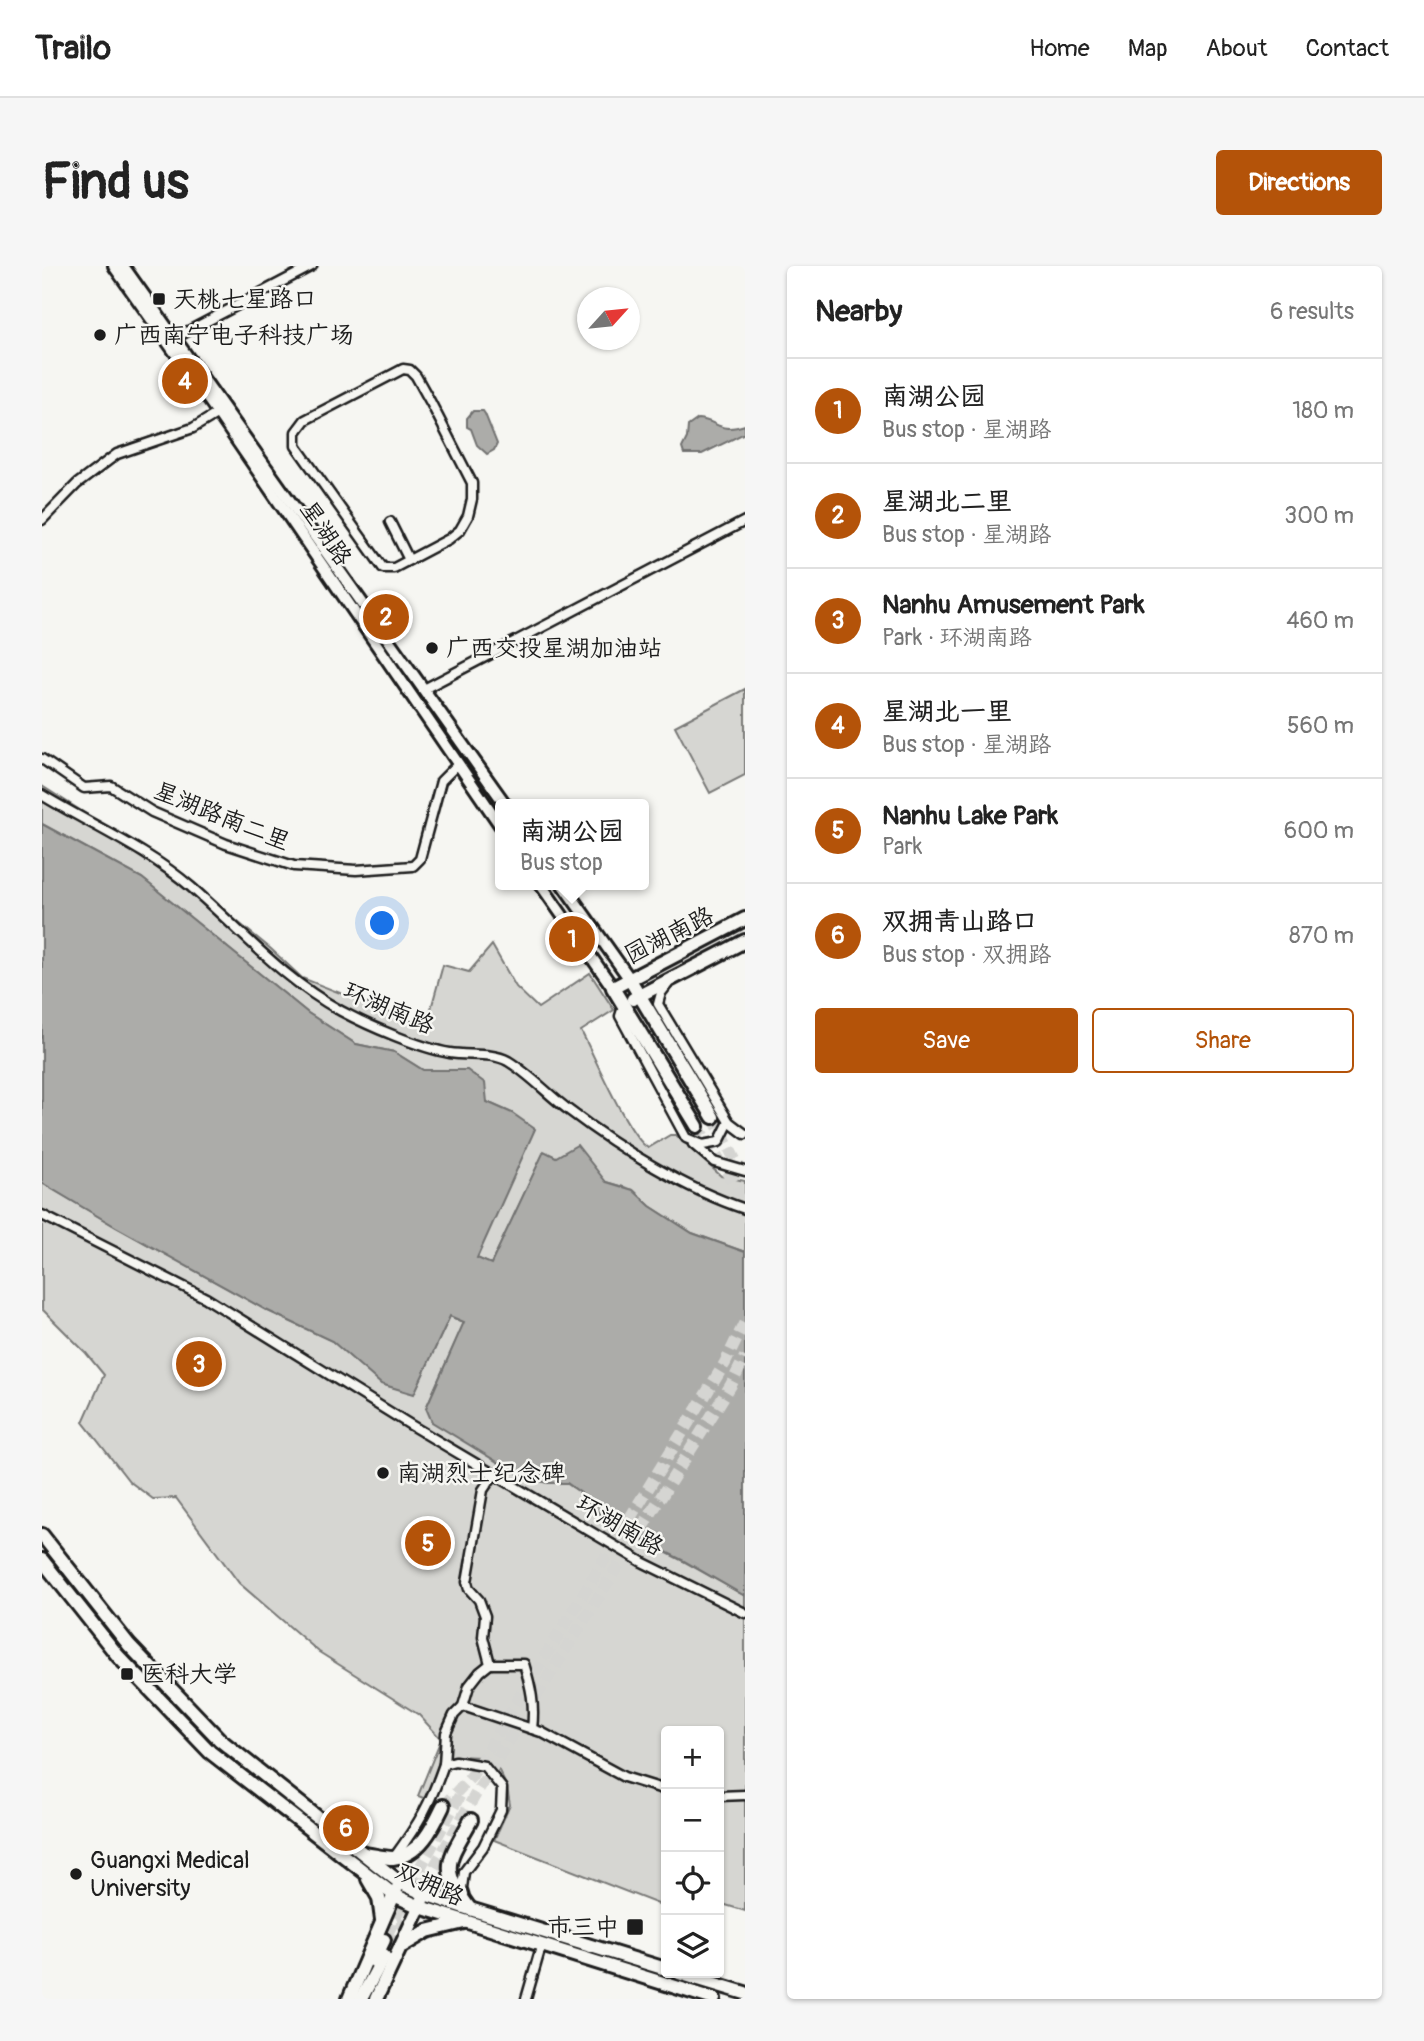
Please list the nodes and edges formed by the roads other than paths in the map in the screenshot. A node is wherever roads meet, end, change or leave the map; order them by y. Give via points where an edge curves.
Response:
1 (114, 266) edge
2 (123, 266) edge
3 (312, 266) edge
4 (175, 338) junction
5 (218, 413) junction
6 (42, 520) edge
7 (745, 521) edge
8 (390, 522) dead end
9 (409, 560) junction
10 (424, 689) junction
11 (42, 759) edge
12 (458, 764) junction
13 (42, 795) edge
14 (501, 799) edge
15 (495, 818) edge
16 (544, 890) edge
17 (567, 890) edge
18 (745, 919) edge
19 (745, 941) edge
20 (629, 978) junction
21 (671, 979) junction
22 (613, 988) junction
23 (639, 995) junction
24 (624, 1004) junction
25 (713, 1117) tunnel mouth
26 (729, 1122) junction
27 (697, 1126) tunnel mouth
28 (745, 1133) edge
29 (686, 1138) junction
30 (745, 1171) edge
31 (745, 1209) edge
32 (42, 1215) edge
33 (494, 1474) junction
34 (42, 1535) edge
35 (42, 1560) edge
36 (745, 1613) edge
37 (490, 1664) junction
38 (463, 1706) junction
39 (532, 1729) junction
40 (444, 1764) junction
41 (663, 1789) edge
42 (745, 1795) edge
43 (724, 1796) edge
44 (443, 1806) tunnel mouth
45 (471, 1820) dead end
46 (363, 1854) junction
47 (394, 1858) junction
48 (363, 1873) junction
49 (399, 1882) junction
50 (425, 1894) junction
51 (394, 1895) junction
52 (420, 1907) junction
53 (470, 1909) junction
54 (382, 1920) junction
55 (464, 1922) junction
56 (391, 1944) junction
57 (541, 1947) junction
58 (661, 1967) edge
59 (696, 1978) edge
60 (745, 1993) edge
61 (349, 1999) edge
62 (356, 1999) edge
63 (361, 1999) edge
64 (376, 1999) edge
65 (526, 1999) edge
66 (714, 1999) edge

1 - 5 main road, 星湖路
2 - 4 main road, 星湖路
3 - 4 street
4 - 10 main road, 星湖路
5 - 6 street via 193,428 117,454 77,484
5 - 12 main road, 星湖路
7 - 10 street
8 - 9 street
9 - 9 street via 383,568 296,446 296,432 305,420 403,369 416,376 472,483 468,516 460,530
10 - 14 main road, 星湖路
11 - 12 street, 星湖路南二里 via 84,788 111,786 152,812 226,844 294,866 356,870 414,866 420,859 440,781
12 - 15 main road, 星湖路
13 - 31 street, 环湖南路 via 147,855 189,885 311,994 403,1038 449,1053 504,1059 610,1142
16 - 22 main road
17 - 20 main road
18 - 20 main road, 园湖南路
19 - 21 main road, 园湖南路
20 - 22 main road, 园湖南路
20 - 23 main road
21 - 23 main road, 园湖南路
21 - 26 street via 658,1004
22 - 24 main road
23 - 24 main road, 园湖南路
23 - 25 main road
24 - 27 main road
24 - 29 street via 620,1016
26 - 28 street
26 - 29 street via 719,1142 703,1145
29 - 30 street via 714,1162
32 - 33 street, 环湖南路 via 206,1298
33 - 36 street, 环湖南路 via 642,1562
33 - 37 street via 482,1490 467,1582 485,1616 483,1637
34 - 46 main road, 双拥路 via 129,1645 220,1740
35 - 48 main road, 双拥路 via 118,1656 210,1752
37 - 38 street via 469,1686
37 - 39 street via 524,1664 533,1691
38 - 39 street
38 - 40 street via 446,1733
39 - 41 street via 624,1776
40 - 47 street via 417,1828
40 - 53 street via 455,1761 484,1766 502,1788 501,1810 483,1847 464,1872 462,1888
42 - 43 street
44 - 47 main road via 415,1849
45 - 53 main road via 449,1862 452,1885
46 - 47 main road
46 - 49 main road, 双拥路
48 - 51 main road, 双拥路
48 - 54 main road via 379,1898
49 - 50 main road, 双拥路
49 - 51 main road
50 - 52 main road
50 - 53 main road, 双拥路
51 - 52 main road, 双拥路
51 - 54 main road
52 - 55 main road, 双拥路
52 - 56 main road
53 - 58 main road, 双拥路
54 - 61 main road
55 - 56 main road
55 - 57 main road, 双拥路
56 - 62 main road
56 - 63 main road
56 - 64 main road
57 - 65 street
57 - 66 main road, 双拥路
59 - 60 main road

